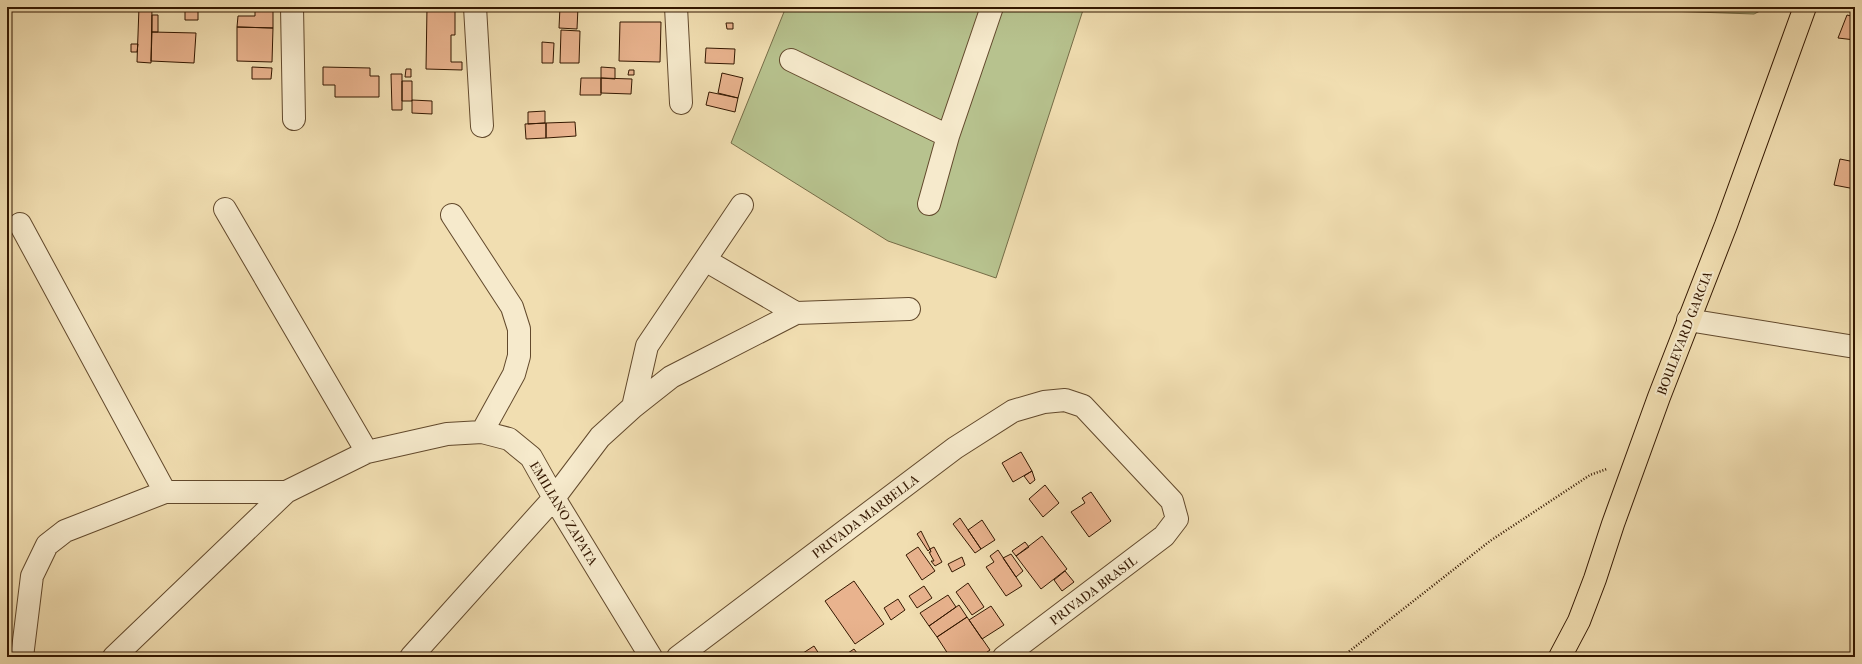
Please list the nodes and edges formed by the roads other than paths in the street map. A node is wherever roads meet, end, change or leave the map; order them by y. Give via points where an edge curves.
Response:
1 (292, 7) edge
2 (475, 7) edge
3 (676, 7) edge
4 (992, 7) edge
5 (1805, 7) edge
6 (791, 60) dead end
7 (681, 103) dead end
8 (294, 119) dead end
9 (482, 126) dead end
10 (948, 136) junction
11 (929, 204) dead end
12 (742, 205) dead end
13 (225, 209) dead end
14 (452, 215) dead end
15 (20, 224) dead end
16 (705, 260) junction
17 (909, 309) dead end
18 (796, 313) junction
19 (1688, 320) junction
20 (1855, 347) edge
21 (633, 407) junction
22 (482, 432) junction
23 (367, 452) junction
24 (165, 492) junction
25 (286, 492) junction
26 (554, 498) junction
27 (1177, 519) joint
28 (22, 657) edge
29 (114, 657) edge
30 (411, 657) edge
31 (651, 657) edge
32 (678, 657) edge
33 (1004, 657) edge
34 (1560, 657) edge

1 - 8 street
2 - 9 street
3 - 7 street
4 - 10 street
5 - 19 main road, BOULEVARD GARCIA via 1726,225
6 - 10 street
10 - 11 street
12 - 16 street
13 - 23 street
14 - 22 street via 512,307 519,329 514,374
15 - 24 street
16 - 18 street
16 - 21 street via 647,346
17 - 18 street
18 - 21 street via 671,377
19 - 20 street
19 - 34 main road, BOULEVARD GARCIA via 1595,579 1579,621
21 - 26 street via 600,437
22 - 23 street, EMILIANO ZAPATA via 447,434
22 - 26 street, EMILIANO ZAPATA via 509,439 531,457
23 - 25 street, EMILIANO ZAPATA
24 - 25 street, EMILIANO ZAPATA
24 - 28 street, EMILIANO ZAPATA via 65,531 47,545 32,576
25 - 29 street
26 - 30 street
26 - 31 street, EMILIANO ZAPATA
27 - 32 street, PRIVADA MARBELLA via 1172,500 1084,406 1064,400 1044,402 1012,411 955,448
27 - 33 street, PRIVADA BRASIL via 1164,536

